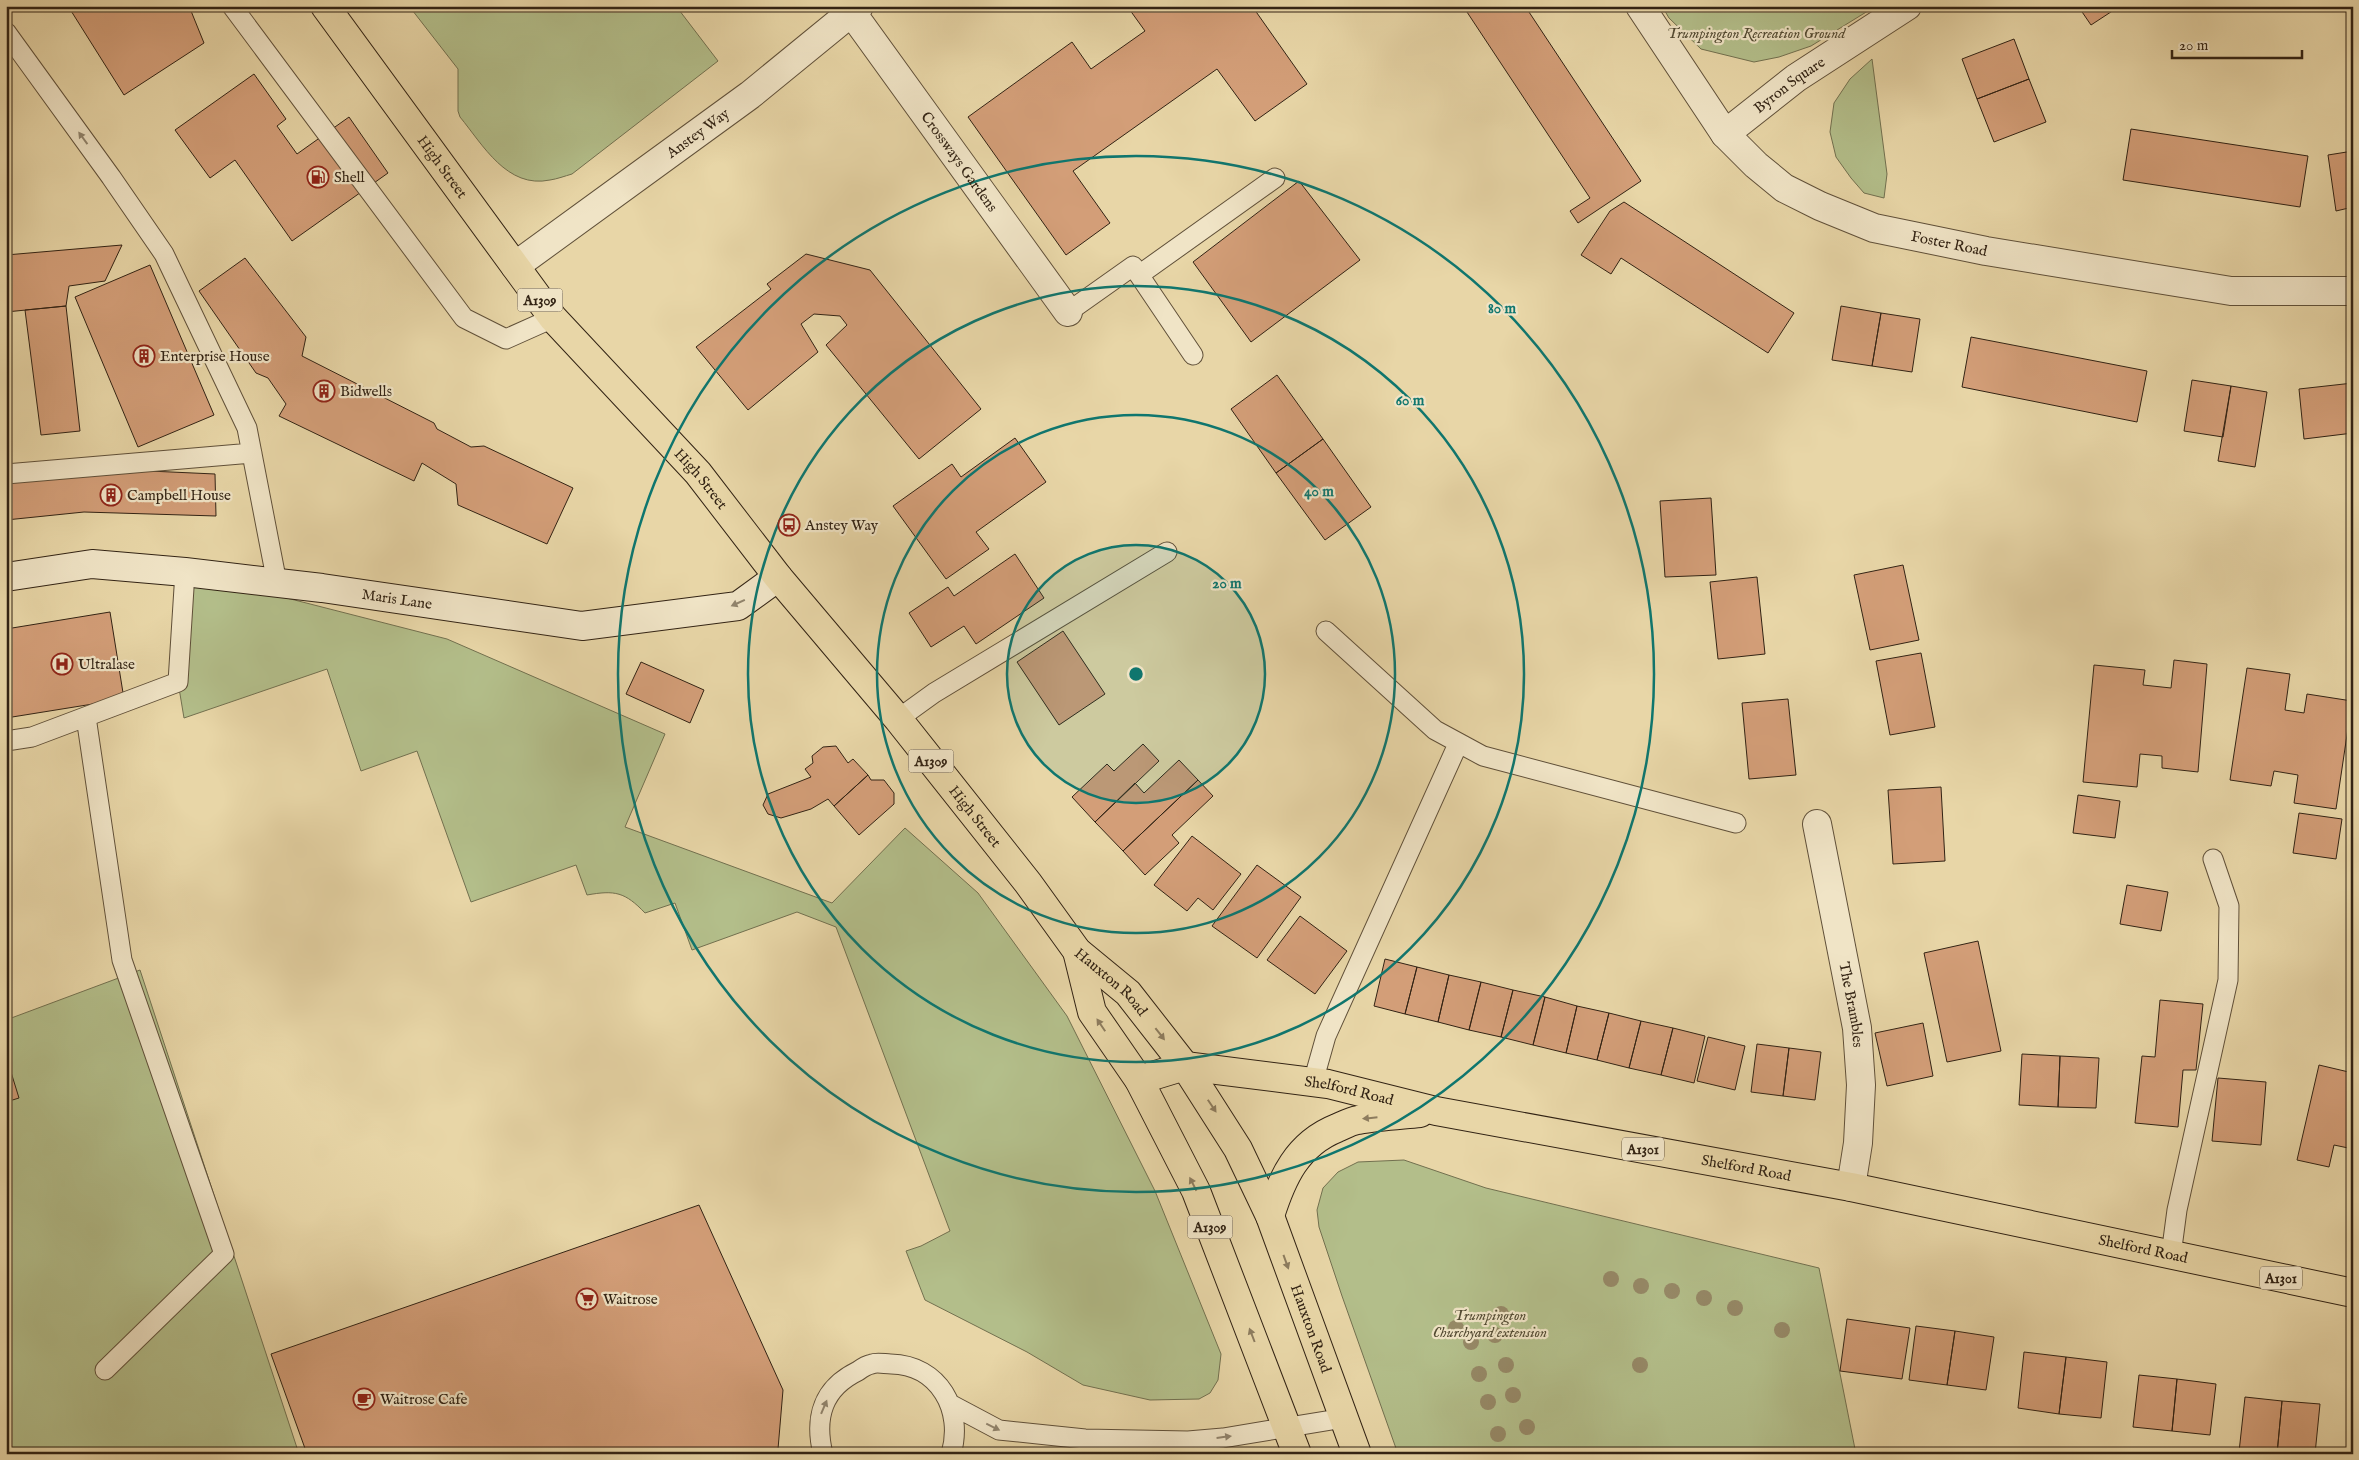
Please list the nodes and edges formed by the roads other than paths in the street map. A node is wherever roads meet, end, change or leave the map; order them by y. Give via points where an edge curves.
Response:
1 (232, 6) edge
2 (325, 6) edge
3 (1640, 6) edge
4 (1907, 6) edge
5 (852, 8) edge
6 (6, 32) edge
7 (1725, 134) junction
8 (1275, 178) dead end
9 (515, 266) junction
10 (1139, 275) junction
11 (2353, 291) edge
12 (1068, 312) joint
13 (553, 318) junction
14 (1193, 355) dead end
15 (252, 453) junction
16 (6, 474) edge
17 (1166, 552) dead end
18 (185, 572) junction
19 (6, 577) edge
20 (778, 577) junction
21 (277, 582) junction
22 (1326, 631) dead end
23 (86, 717) junction
24 (898, 719) junction
25 (6, 741) edge
26 (1458, 744) junction
27 (1736, 823) dead end
28 (1817, 824) dead end
29 (2213, 859) dead end
30 (1077, 951) junction
31 (1185, 1066) junction
32 (1139, 1080) junction
33 (1313, 1082) junction
34 (1436, 1111) junction
35 (1851, 1187) junction
36 (1270, 1216) junction
37 (2172, 1255) junction
38 (2353, 1293) edge
39 (105, 1370) dead end
40 (950, 1404) junction
41 (1344, 1418) junction
42 (1287, 1428) junction
43 (823, 1454) edge
44 (951, 1454) edge
45 (1297, 1454) edge
46 (1357, 1454) edge

1 - 13 lane via 464,318 506,339
2 - 9 main road, High Street / A1309
3 - 7 street, Foster Road
4 - 7 street, Byron Square via 1796,78
5 - 9 street, Anstey Way via 750,95
5 - 12 street, Crossways Gardens
15 -> 6 lane via 247,428 164,254
7 - 11 street, Foster Road via 1784,188 1874,228 1986,251 2231,291
8 - 10 lane
9 - 13 main road, High Street / A1309
10 - 12 lane via 1133,266
10 - 14 lane
13 - 20 main road, High Street / A1309 via 698,473
15 - 16 lane
15 - 21 lane
17 - 24 lane via 934,693
18 - 19 street, Maris Lane via 92,564
18 - 21 street, Maris Lane
18 - 23 lane via 178,682
20 -> 21 street, Maris Lane via 738,606 582,626
20 - 24 main road, High Street / A1309
22 - 26 lane via 1435,730
23 - 25 lane via 32,737
23 - 39 lane via 122,960 224,1254
24 - 30 main road, High Street / A1309 via 1028,883
26 - 27 lane via 1483,756
26 - 33 lane via 1326,1036
28 - 35 street, The Brambles via 1857,1028 1861,1085 1858,1143
29 - 37 lane via 2229,906 2228,980 2177,1210
30 -> 31 main road, Hauxton Road via 1128,993
32 -> 30 main road, Hauxton Road / A1309 via 1092,1012
31 - 32 main road, Shelford Road
31 - 33 main road, Shelford Road
31 -> 36 main road, Hauxton Road via 1238,1149
42 -> 32 main road, Hauxton Road / A1309 via 1196,1190
33 - 34 main road, Shelford Road / A1301
34 - 35 main road, Shelford Road / A1301
34 -> 36 main road via 1357,1120 1323,1133 1302,1149 1290,1167
35 - 37 main road, Shelford Road / A1301
36 -> 41 main road, Hauxton Road
37 - 38 main road, Shelford Road / A1301
40 -> 42 lane via 999,1430 1085,1439 1188,1441
43 -> 40 lane via 818,1434 822,1406 841,1379 872,1364 905,1364 924,1372 940,1386
40 - 44 lane via 955,1422
41 - 42 lane
41 - 46 main road, Hauxton Road
42 - 45 main road, Hauxton Road / A1309

